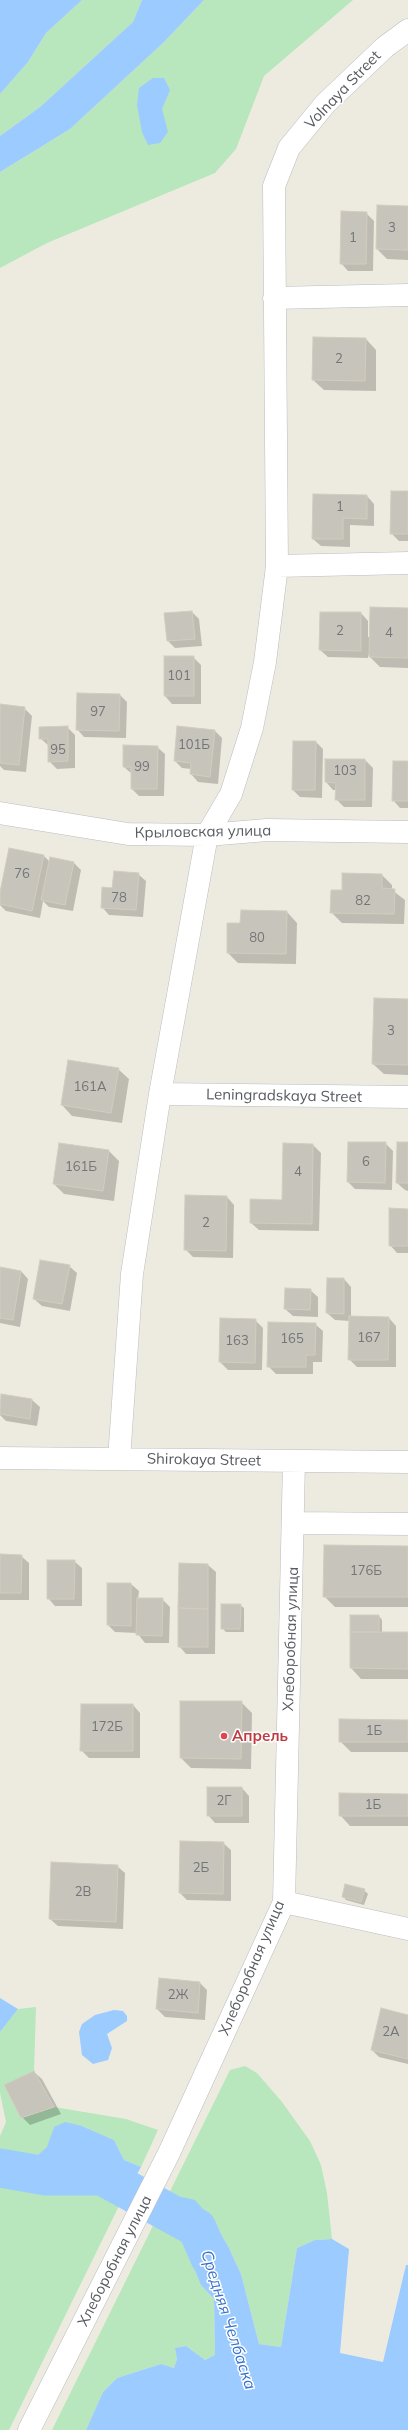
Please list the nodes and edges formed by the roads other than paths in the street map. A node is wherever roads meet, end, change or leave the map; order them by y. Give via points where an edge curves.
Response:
1 (408, 30) edge
2 (408, 295) edge
3 (274, 298) junction
4 (408, 563) edge
5 (277, 566) junction
6 (0, 813) edge
7 (408, 832) edge
8 (207, 835) junction
9 (160, 1094) junction
10 (408, 1097) edge
11 (0, 1458) edge
12 (119, 1459) junction
13 (294, 1462) junction
14 (408, 1462) edge
15 (294, 1523) junction
16 (408, 1524) edge
17 (284, 1902) junction
18 (408, 1928) edge
19 (29, 2430) edge

1 - 3 street, Volnaya Street via 384,47 325,104 289,148 274,186
2 - 3 street
3 - 5 street, Volnaya Street
4 - 5 street
5 - 8 street, Volnaya Street via 265,662 252,728 231,794
6 - 8 street, Крыловская улица via 128,834
7 - 8 street, Крыловская улица via 267,830
8 - 9 street
9 - 10 street, Leningradskaya Street
9 - 12 street via 132,1274
11 - 12 street, Shirokaya Street
12 - 13 street, Shirokaya Street
13 - 14 street, Shirokaya Street
13 - 15 street, Хлеборобная улица
15 - 16 street
15 - 17 street, Хлеборобная улица
17 - 18 street
17 - 19 street, Хлеборобная улица via 169,2153

